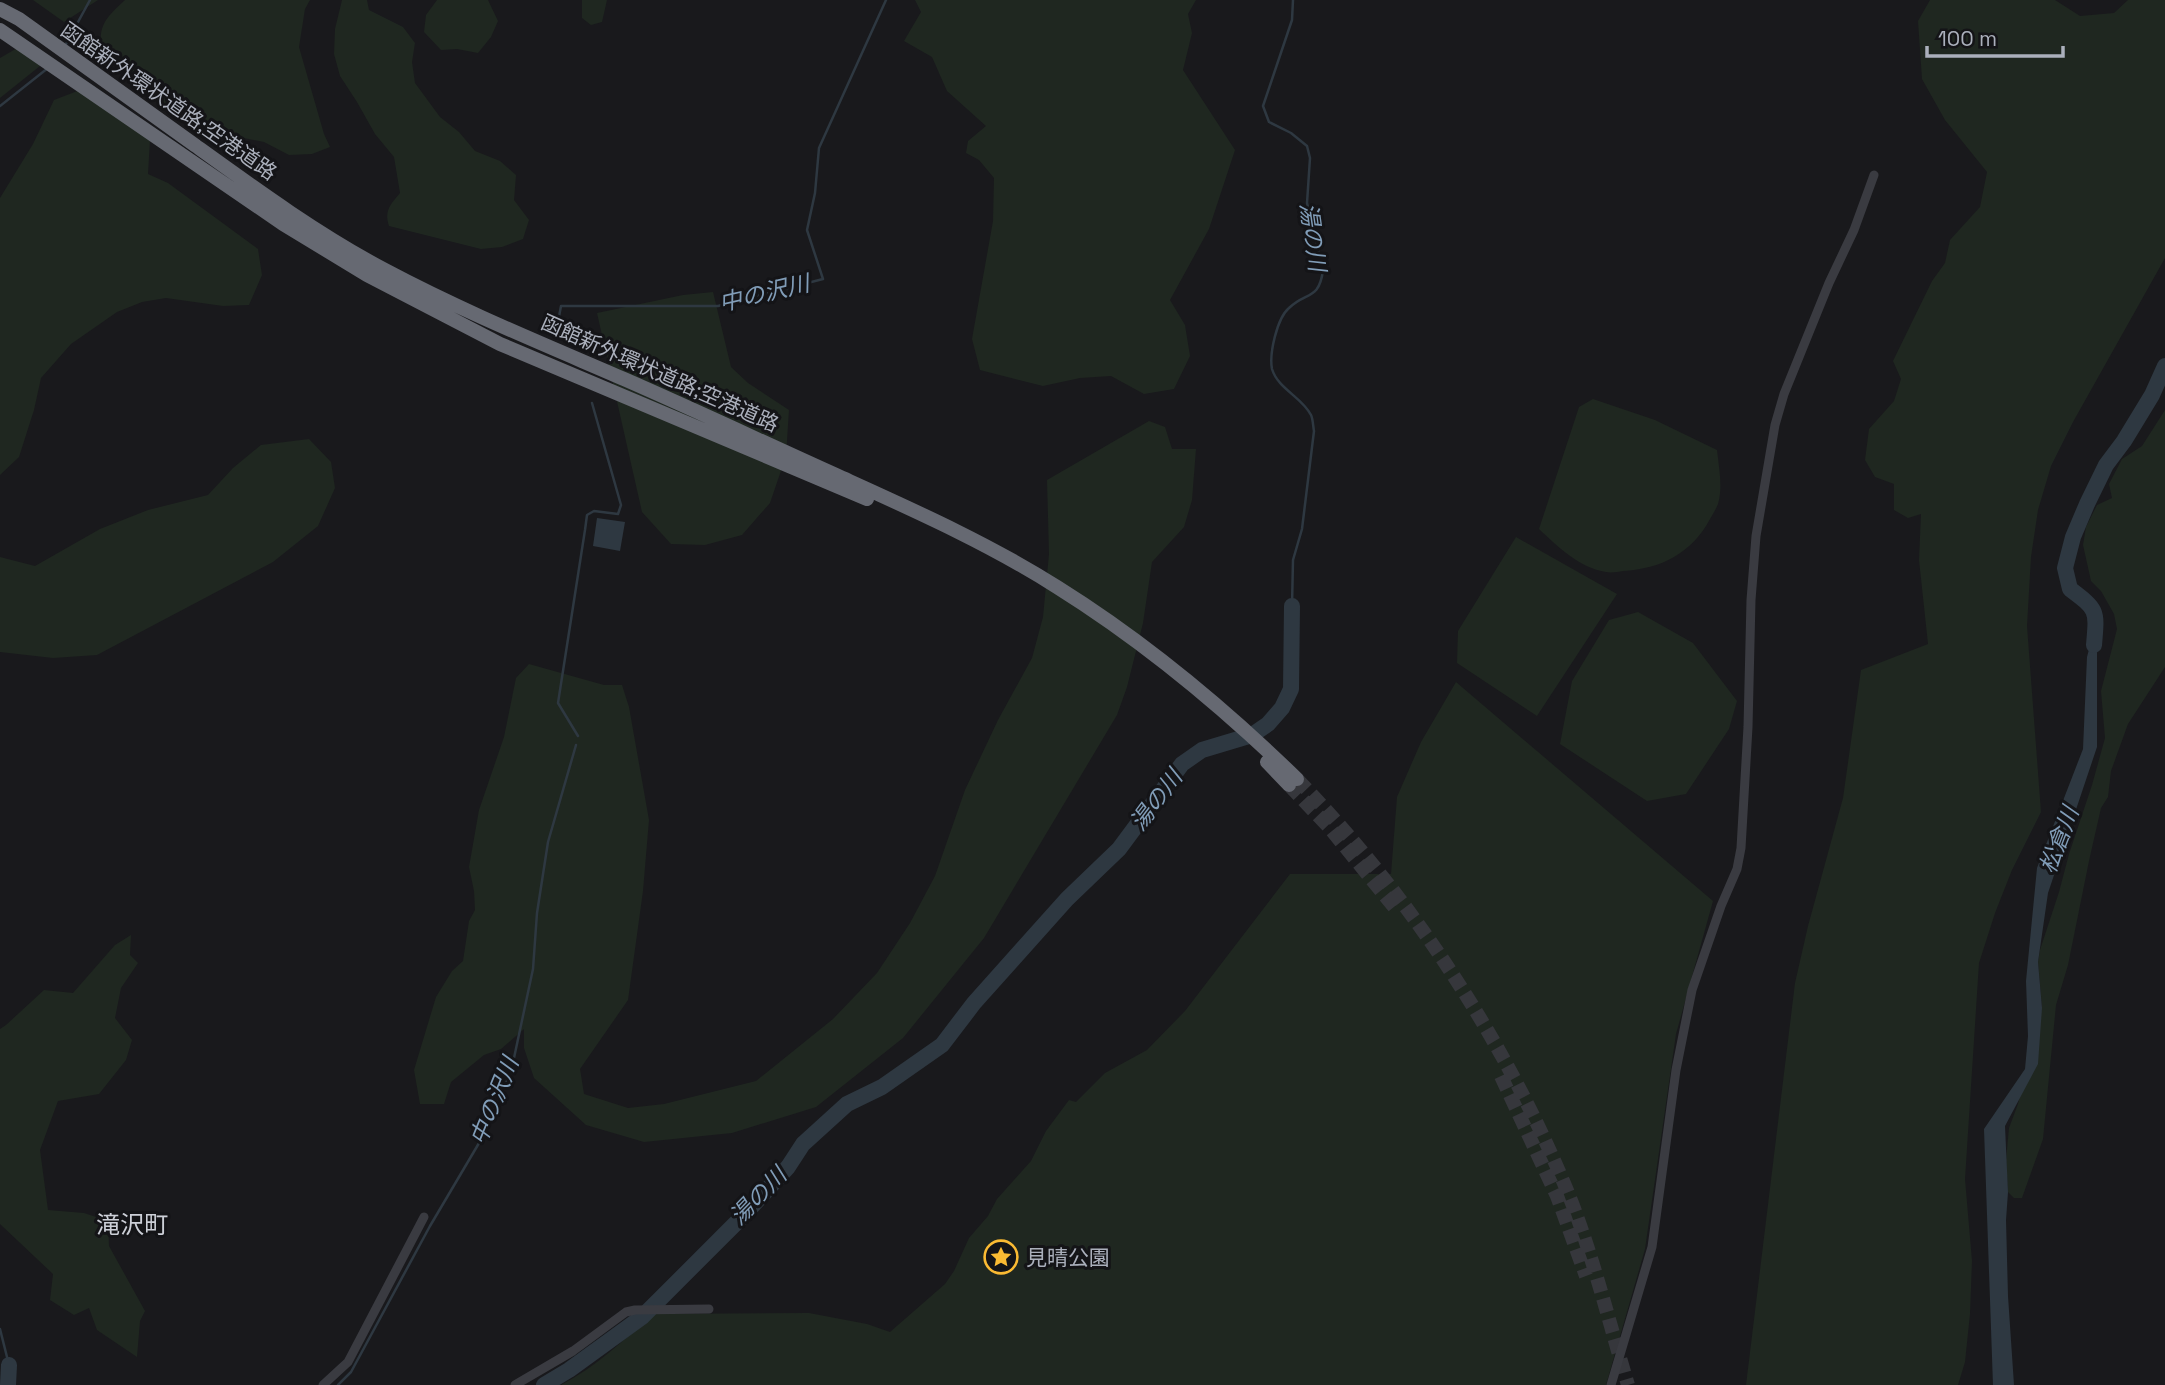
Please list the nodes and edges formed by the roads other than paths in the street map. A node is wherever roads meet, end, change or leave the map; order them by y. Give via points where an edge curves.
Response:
1 (0, 6) edge
2 (2, 32) edge
3 (163, 131) junction
4 (1874, 175) dead end
5 (1293, 782) tunnel mouth
6 (424, 1217) dead end
7 (709, 1309) dead end
8 (323, 1385) edge
9 (515, 1385) edge
10 (1611, 1385) edge

1 - 3 highway, 函館新外環状道路;空港道路
2 - 3 highway, 函館新外環状道路;空港道路
3 - 5 highway, 函館新外環状道路;空港道路 via 283,224 357,269 500,344 933,528 1052,592 1230,720
4 - 10 street via 1775,425 1756,536 1741,848 1692,990 1676,1070 1652,1247
6 - 8 street via 348,1362
7 - 9 street via 635,1310 615,1318 573,1351

